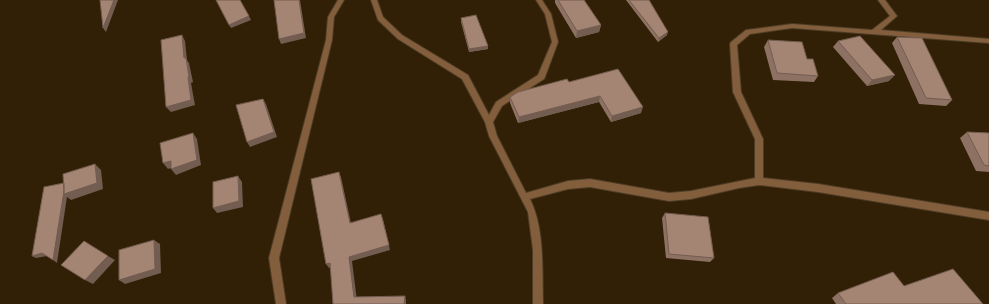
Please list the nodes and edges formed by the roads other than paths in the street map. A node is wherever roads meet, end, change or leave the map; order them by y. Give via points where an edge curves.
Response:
1 (341, 0) edge
2 (374, 0) edge
3 (539, 0) edge
4 (881, 0) edge
5 (874, 32) junction
6 (989, 41) edge
7 (489, 122) junction
8 (760, 181) junction
9 (524, 197) junction
10 (989, 216) edge
11 (281, 304) edge
12 (538, 304) edge

1 - 11 street via 331,17 328,40 274,258
2 - 7 street via 380,18 400,37 465,77
3 - 7 street via 548,14 555,42 541,77 499,104
4 - 5 street via 894,16
5 - 6 street
5 - 8 street via 792,26 748,32 733,44 737,92 759,139
7 - 9 street via 493,136
8 - 9 street via 669,197 590,183 568,185
8 - 10 street
9 - 12 street via 532,212 537,250

